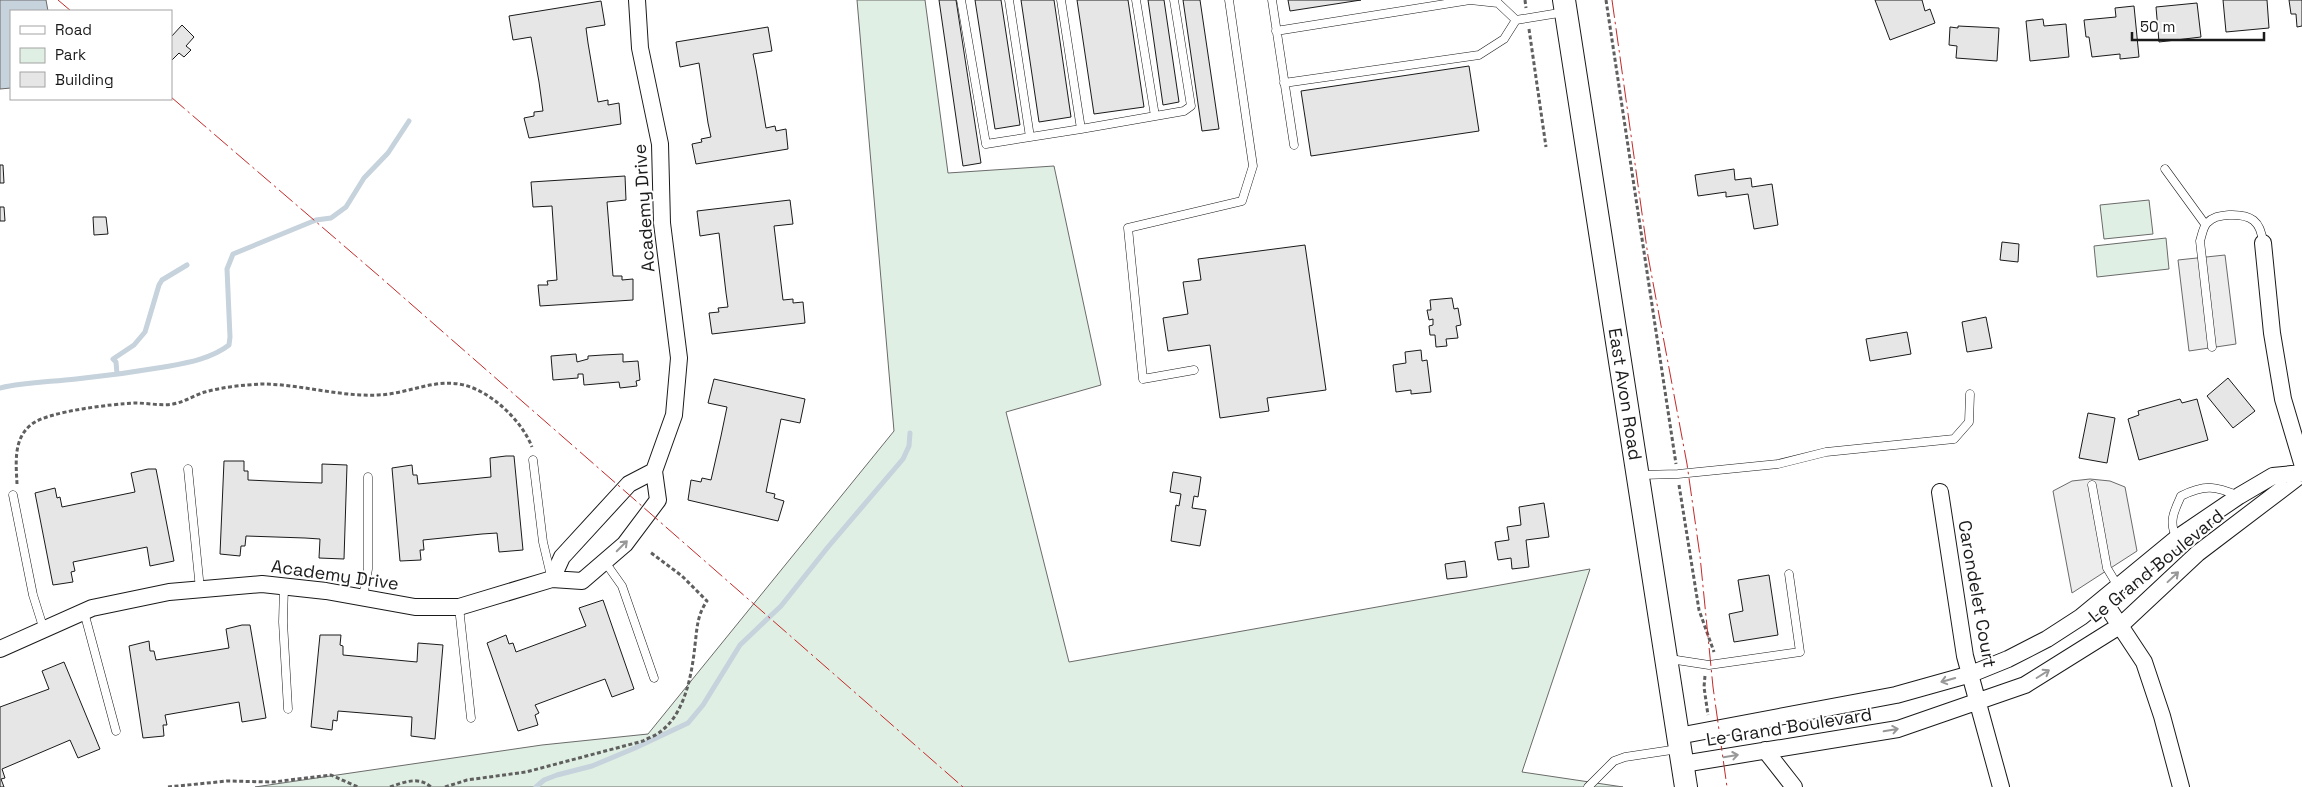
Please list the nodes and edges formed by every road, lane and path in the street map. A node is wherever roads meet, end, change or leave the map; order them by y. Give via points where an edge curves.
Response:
1 (637, 0) edge
2 (961, 0) edge
3 (1009, 0) edge
4 (1061, 0) edge
5 (1136, 0) edge
6 (1174, 0) edge
7 (1229, 0) edge
8 (1272, 0) edge
9 (1470, 0) edge
10 (1525, 0) edge
11 (1606, 0) edge
12 (1565, 6) edge
13 (1528, 18) junction
14 (1516, 20) junction
15 (1276, 31) junction
16 (1284, 83) junction
17 (1155, 116) junction
18 (1081, 129) junction
19 (1030, 137) junction
20 (1294, 145) dead end
21 (1546, 147) dead end
22 (2165, 168) dead end
23 (2205, 224) junction
24 (2263, 244) joint
25 (2212, 347) dead end
26 (1194, 370) dead end
27 (1970, 394) dead end
28 (532, 447) dead end
29 (533, 460) dead end
30 (2302, 463) edge
31 (188, 469) dead end
32 (654, 471) junction
33 (1678, 474) junction
34 (2302, 474) edge
35 (1638, 475) junction
36 (368, 477) dead end
37 (2092, 485) dead end
38 (1940, 492) dead end
39 (13, 495) joint
40 (2239, 496) junction
41 (2177, 538) junction
42 (650, 552) dead end
43 (605, 562) junction
44 (1789, 574) dead end
45 (552, 579) junction
46 (284, 586) junction
47 (2119, 588) junction
48 (200, 589) junction
49 (363, 597) junction
50 (2103, 600) junction
51 (459, 607) junction
52 (84, 612) junction
53 (2121, 625) junction
54 (44, 630) junction
55 (0, 649) edge
56 (1666, 658) junction
57 (1709, 664) junction
58 (1971, 674) junction
59 (654, 678) dead end
60 (1976, 702) junction
61 (288, 709) dead end
62 (471, 718) dead end
63 (1710, 730) junction
64 (116, 731) dead end
65 (1680, 749) junction
66 (1765, 750) junction
67 (168, 787) edge
68 (358, 787) edge
69 (390, 787) edge
70 (431, 787) edge
71 (445, 787) edge
72 (1588, 787) edge
73 (1686, 787) edge
74 (1794, 787) edge
75 (2001, 787) edge
76 (2181, 787) edge

1 - 32 street, Academy Drive via 640,48 660,144 662,223 679,358 674,415
2 - 19 lane via 986,144
3 - 19 lane
4 - 18 lane
5 - 17 lane
6 - 17 lane via 1191,106 1184,111
7 - 26 lane via 1253,166 1242,201 1128,228 1143,379
8 - 15 lane
9 - 14 lane via 1498,3
9 - 15 lane
10 - 13 path
11 - 33 path
12 - 13 lane
12 - 35 main road, East Avon Road
13 - 14 lane
13 - 21 path
14 - 16 lane via 1504,39 1479,55
15 - 16 lane
16 - 20 lane
17 - 18 lane
18 - 19 lane
22 - 23 lane
23 - 24 lane via 2216,216 2245,215 2262,232
23 - 25 lane via 2200,241
24 - 30 street via 2283,399
27 - 33 lane via 1969,422 1954,439 1826,452 1778,464
28 - 39 path via 522,428 508,413 467,386 434,384 378,395 260,384 216,389 176,404 133,403 81,410 33,423 24,431 18,445 18,490
29 - 45 lane via 543,542
31 - 48 lane
43 -> 32 street, Academy Drive via 625,544 658,500
32 - 45 street via 629,484 562,557
33 - 35 lane
33 - 57 path via 1699,610 1714,652
34 - 40 street, Le Grand Boulevard via 2273,476
53 -> 34 street, Le Grand Boulevard via 2198,554
35 - 56 main road, East Avon Road
36 - 49 lane via 368,569
37 - 47 lane via 2108,568
38 - 58 street, Carondelet Court via 1965,656
39 - 54 lane via 33,595
40 - 41 street, Le Grand Boulevard
40 - 41 lane via 2210,486 2181,496 2172,521 2172,530
41 - 47 street, Le Grand Boulevard
42 - 71 path via 682,576 707,601 698,619 689,679 682,701 668,723 660,732 643,741 526,772 467,780
43 - 45 street, Academy Drive via 582,581
43 - 59 lane via 622,586
44 - 57 lane via 1800,652
45 - 51 street, Academy Drive
46 - 48 street, Academy Drive via 262,584
46 - 49 street, Academy Drive
46 - 61 lane
47 - 50 street, Le Grand Boulevard
48 - 52 street, Academy Drive via 169,592
49 - 51 street, Academy Drive via 415,607
50 - 53 street
50 - 58 street, Le Grand Boulevard via 2047,639
51 - 62 lane
52 - 54 street, Academy Drive
52 - 64 lane
60 -> 53 street, Le Grand Boulevard via 2025,685
53 - 76 street via 2152,681
54 - 55 street, Academy Drive
56 - 57 lane
56 - 65 main road, East Avon Road
57 - 63 path via 1704,687
58 - 60 street, Carondelet Court
58 -> 63 street, Le Grand Boulevard via 1896,695
66 -> 60 street, Le Grand Boulevard via 1898,729
60 - 75 street, Carondelet Court
63 - 65 street, Le Grand Boulevard
65 -> 66 street, Le Grand Boulevard
65 - 72 lane via 1614,761
65 - 73 main road, East Avon Road
66 - 74 street
67 - 68 path via 227,780 273,782 331,776
69 - 70 path via 419,780

